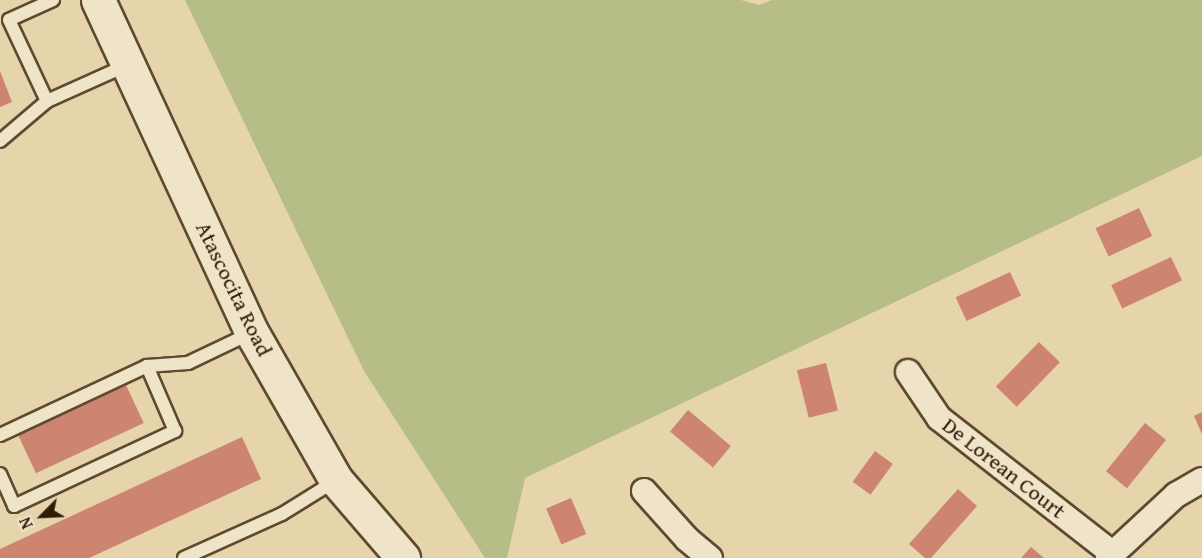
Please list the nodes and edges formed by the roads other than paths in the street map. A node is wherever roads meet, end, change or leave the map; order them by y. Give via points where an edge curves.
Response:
1 (53, 0) edge
2 (98, 0) edge
3 (4, 21) edge
4 (128, 64) junction
5 (47, 101) junction
6 (0, 141) edge
7 (252, 333) junction
8 (147, 366) junction
9 (908, 372) dead end
10 (0, 435) edge
11 (0, 474) edge
12 (336, 480) junction
13 (1202, 480) edge
14 (644, 491) dead end
15 (1110, 556) edge
16 (184, 558) edge
17 (403, 558) edge
18 (710, 558) edge

1 - 3 lane
2 - 4 main road, Atascocita Road
3 - 5 lane
4 - 5 lane
4 - 7 main road, Atascocita Road
5 - 6 lane
7 - 8 lane via 188,363
7 - 12 main road, Atascocita Road
8 - 10 lane
8 - 11 lane via 175,431 15,506
9 - 15 street, De Lorean Court via 939,418
12 - 16 lane via 282,514
12 - 17 main road, Atascocita Road
13 - 15 street via 1176,495
14 - 18 street via 687,539

